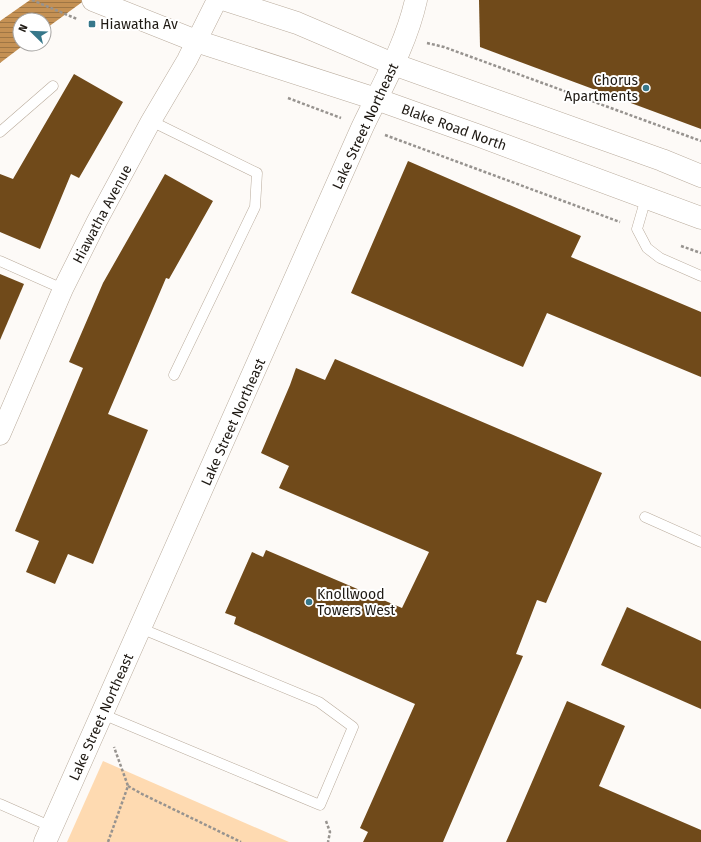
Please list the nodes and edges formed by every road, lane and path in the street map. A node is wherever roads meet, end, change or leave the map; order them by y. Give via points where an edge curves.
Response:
1 (32, 0) edge
2 (93, 0) edge
3 (218, 0) edge
4 (226, 0) edge
5 (416, 0) edge
6 (79, 19) dead end
7 (404, 38) junction
8 (196, 41) junction
9 (393, 64) junction
10 (53, 86) dead end
11 (376, 99) junction
12 (152, 121) junction
13 (362, 128) junction
14 (0, 132) edge
15 (701, 141) edge
16 (701, 176) edge
17 (646, 198) junction
18 (701, 218) edge
19 (637, 229) junction
20 (680, 245) dead end
21 (701, 253) edge
22 (0, 261) edge
23 (701, 276) edge
24 (63, 289) junction
25 (174, 375) dead end
26 (0, 435) edge
27 (645, 517) dead end
28 (701, 542) edge
29 (140, 628) junction
30 (98, 722) junction
31 (128, 786) junction
32 (0, 804) edge
33 (49, 835) edge
34 (108, 842) edge
35 (241, 842) edge

1 - 6 path
2 - 8 street, Blake Road North
3 - 8 street, Hiawatha Avenue
4 - 9 street via 297,24
5 - 7 street, Lake Street Northeast
7 - 9 street, Lake Street Northeast
7 - 15 path via 444,47
8 - 11 street, Blake Road North
8 - 12 street, Hiawatha Avenue
9 - 11 street, Lake Street Northeast
9 - 16 street
10 - 14 lane
11 - 13 street, Lake Street Northeast
11 - 17 street, Blake Road North
12 - 24 street, Hiawatha Avenue
12 - 25 lane via 257,173 255,207
13 - 19 path via 403,140
13 - 29 street, Lake Street Northeast
17 - 18 street, Blake Road North
17 - 19 lane
19 - 23 lane via 647,248 660,258
20 - 21 path
22 - 24 lane
24 - 26 street, Hiawatha Avenue
27 - 28 lane
29 - 30 street, Lake Street Northeast
29 - 30 lane via 319,702 353,727 320,805
30 - 31 path via 114,746
30 - 33 street, Lake Street Northeast
31 - 34 path
31 - 35 path
32 - 33 lane

